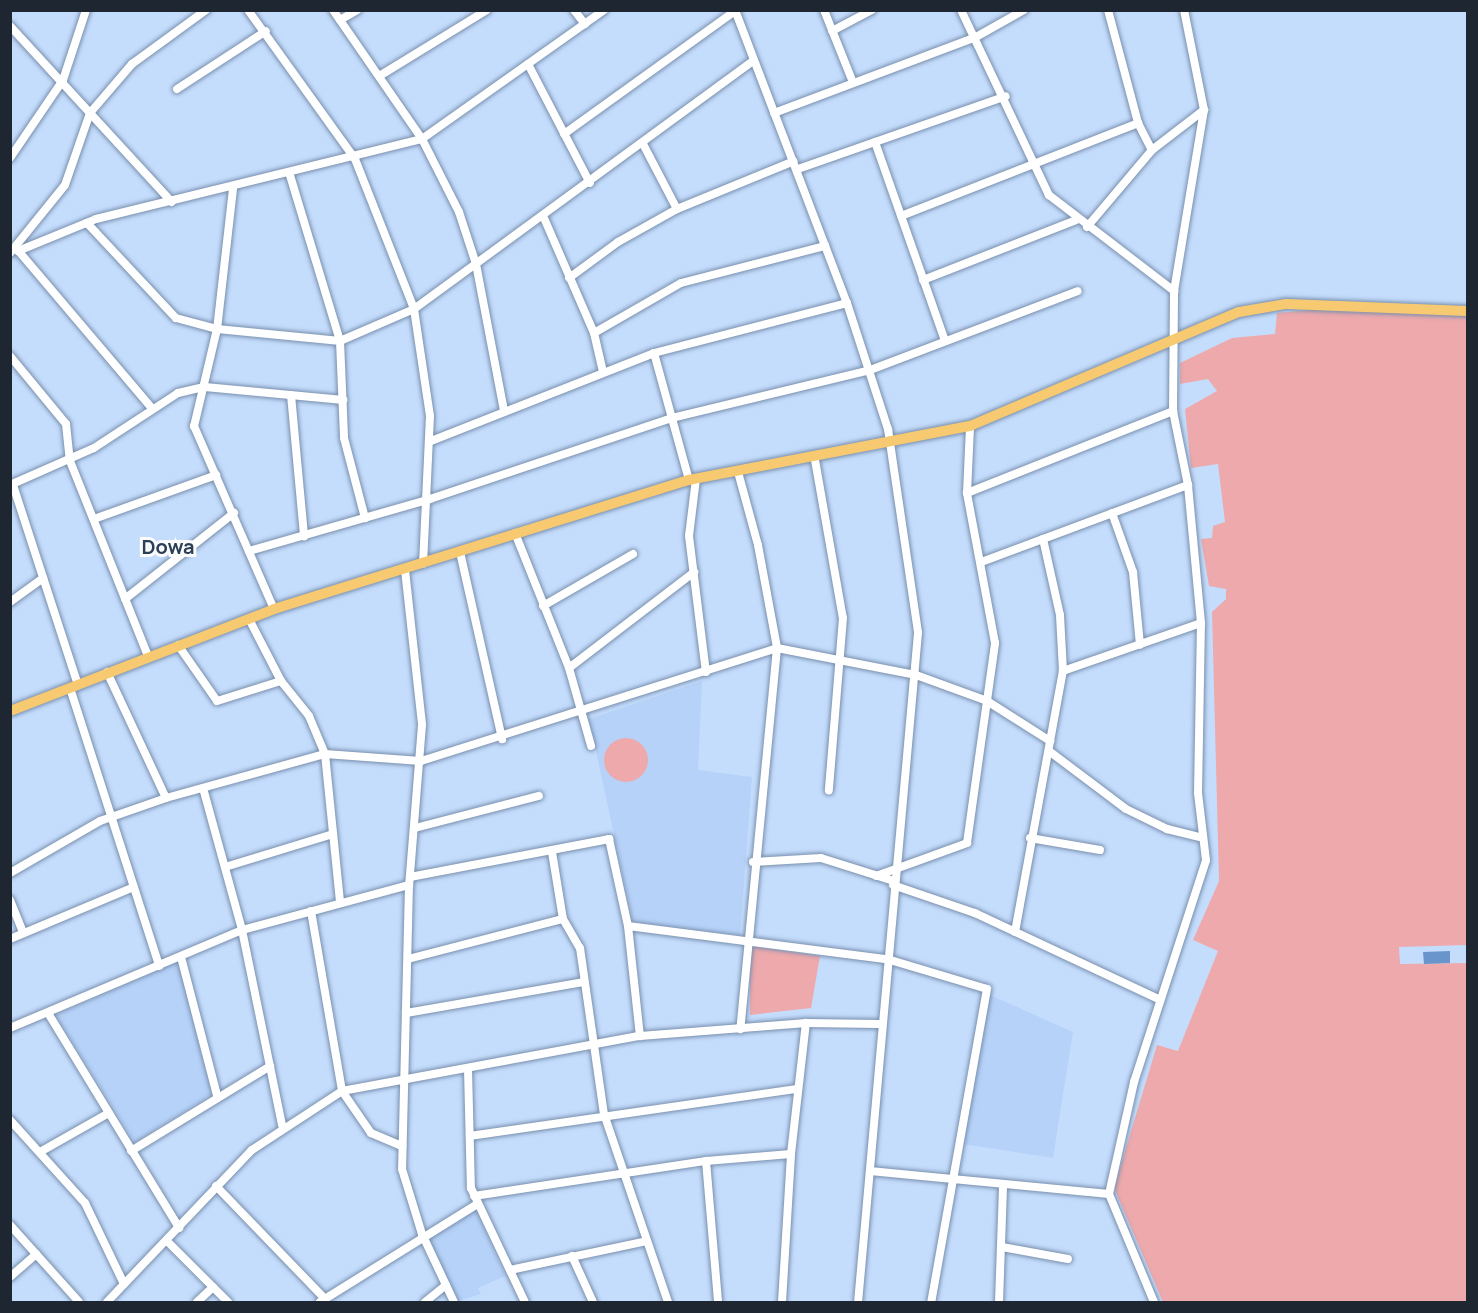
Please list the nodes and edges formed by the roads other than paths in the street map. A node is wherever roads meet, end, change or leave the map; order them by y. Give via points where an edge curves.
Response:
1 (86, 10) edge
2 (206, 10) edge
3 (248, 10) edge
4 (333, 10) edge
5 (357, 10) edge
6 (487, 10) edge
7 (574, 10) edge
8 (604, 10) edge
9 (824, 10) edge
10 (872, 10) edge
11 (961, 10) edge
12 (1024, 10) edge
13 (1108, 10) edge
14 (1184, 10) edge
15 (735, 11) edge
16 (340, 20) junction
17 (585, 24) junction
18 (10, 26) edge
19 (266, 31) junction
20 (832, 31) junction
21 (976, 37) junction
22 (753, 61) junction
23 (528, 64) junction
24 (381, 75) junction
25 (63, 80) junction
26 (852, 80) junction
27 (177, 89) dead end
28 (1006, 96) junction
29 (1204, 110) junction
30 (90, 113) junction
31 (774, 113) junction
32 (1138, 123) junction
33 (564, 134) junction
34 (422, 139) junction
35 (875, 142) junction
36 (643, 144) junction
37 (1152, 150) junction
38 (10, 158) edge
39 (355, 159) junction
40 (1034, 164) junction
41 (796, 165) junction
42 (289, 172) junction
43 (590, 183) junction
44 (233, 189) junction
45 (172, 202) junction
46 (677, 209) junction
47 (901, 216) junction
48 (544, 218) junction
49 (1076, 219) junction
50 (87, 223) junction
51 (1087, 228) junction
52 (825, 246) junction
53 (15, 251) edge
54 (476, 264) junction
55 (570, 278) junction
56 (923, 280) junction
57 (1078, 291) dead end
58 (1174, 291) junction
59 (847, 303) junction
60 (414, 309) junction
61 (1467, 310) edge
62 (217, 329) junction
63 (594, 333) junction
64 (1173, 339) junction
65 (340, 341) junction
66 (945, 341) junction
67 (654, 353) junction
68 (10, 356) edge
69 (870, 370) junction
70 (603, 372) junction
71 (205, 387) junction
72 (291, 395) junction
73 (343, 400) junction
74 (151, 407) junction
75 (504, 411) junction
76 (1173, 411) junction
77 (672, 418) junction
78 (970, 426) junction
79 (431, 441) junction
80 (892, 445) junction
81 (70, 460) junction
82 (815, 460) junction
83 (738, 472) junction
84 (216, 475) junction
85 (693, 479) junction
86 (12, 485) edge
87 (1188, 486) junction
88 (967, 493) junction
89 (430, 499) junction
90 (234, 513) junction
91 (1112, 513) junction
92 (365, 518) junction
93 (94, 519) junction
94 (515, 533) junction
95 (304, 536) junction
96 (1042, 539) junction
97 (249, 551) junction
98 (460, 552) junction
99 (633, 554) dead end
100 (981, 562) junction
101 (423, 564) junction
102 (405, 570) junction
103 (694, 572) junction
104 (43, 578) junction
105 (125, 599) junction
106 (10, 602) edge
107 (543, 606) junction
108 (274, 609) junction
109 (249, 619) junction
110 (1201, 623) junction
111 (178, 645) junction
112 (1140, 645) junction
113 (777, 648) junction
114 (148, 656) junction
115 (840, 662) junction
116 (569, 668) junction
117 (1063, 671) junction
118 (107, 672) junction
119 (706, 672) junction
120 (916, 675) junction
121 (281, 681) junction
122 (74, 686) junction
123 (987, 701) junction
124 (10, 711) edge
125 (584, 712) junction
126 (502, 739) junction
127 (1050, 741) junction
128 (591, 746) dead end
129 (1049, 751) junction
130 (325, 754) junction
131 (422, 761) junction
132 (202, 788) junction
133 (829, 790) dead end
134 (539, 796) dead end
135 (166, 798) junction
136 (111, 817) junction
137 (415, 828) junction
138 (333, 834) junction
139 (1030, 838) junction
140 (1203, 838) junction
141 (1100, 850) dead end
142 (552, 852) junction
143 (753, 862) junction
144 (225, 867) junction
145 (895, 869) junction
146 (10, 873) edge
147 (876, 876) junction
148 (410, 881) junction
149 (893, 883) junction
150 (134, 887) junction
151 (10, 900) edge
152 (340, 901) junction
153 (311, 910) junction
154 (563, 919) junction
155 (628, 926) junction
156 (242, 930) junction
157 (1015, 932) junction
158 (23, 933) junction
159 (10, 939) edge
160 (745, 940) junction
161 (181, 957) junction
162 (408, 958) junction
163 (887, 959) junction
164 (159, 966) junction
165 (583, 982) junction
166 (1159, 999) junction
167 (48, 1013) junction
168 (406, 1013) junction
169 (806, 1023) junction
170 (879, 1024) junction
171 (10, 1028) edge
172 (740, 1029) junction
173 (640, 1036) junction
174 (593, 1046) junction
175 (270, 1066) junction
176 (468, 1069) junction
177 (403, 1078) junction
178 (796, 1089) junction
179 (342, 1091) junction
180 (217, 1095) junction
181 (109, 1113) junction
182 (604, 1114) junction
183 (10, 1120) edge
184 (282, 1125) junction
185 (470, 1137) junction
186 (402, 1146) junction
187 (131, 1150) junction
188 (40, 1152) junction
189 (790, 1154) junction
190 (706, 1161) junction
191 (870, 1171) junction
192 (623, 1175) junction
193 (951, 1178) junction
194 (216, 1186) junction
195 (1003, 1187) junction
196 (1109, 1194) junction
197 (475, 1201) junction
198 (10, 1225) edge
199 (179, 1228) junction
200 (422, 1234) junction
201 (168, 1242) junction
202 (643, 1242) junction
203 (1002, 1247) junction
204 (36, 1254) junction
205 (572, 1256) junction
206 (1068, 1259) dead end
207 (510, 1270) junction
208 (10, 1277) edge
209 (124, 1284) junction
210 (446, 1286) junction
211 (213, 1287) junction
212 (322, 1300) edge
213 (79, 1302) edge
214 (107, 1302) edge
215 (197, 1302) edge
216 (228, 1302) edge
217 (425, 1302) edge
218 (454, 1302) edge
219 (525, 1302) edge
220 (593, 1302) edge
221 (668, 1302) edge
222 (718, 1302) edge
223 (782, 1302) edge
224 (858, 1302) edge
225 (931, 1302) edge
226 (999, 1302) edge
227 (1154, 1302) edge

1 - 25 street
2 - 30 street via 132,64
3 - 19 street
4 - 16 street
5 - 16 street
6 - 24 street
7 - 17 street
8 - 17 street
9 - 20 street
10 - 20 street
11 - 21 street
12 - 21 street
13 - 32 street
14 - 29 street
15 - 22 street
15 - 33 street
16 - 24 street
17 - 23 street
18 - 25 street
19 - 27 street
19 - 39 street
20 - 26 street
21 - 26 street
21 - 28 street
22 - 31 street
22 - 36 street
23 - 33 street
23 - 34 street
24 - 34 street
25 - 30 street
25 - 38 street
26 - 31 street
28 - 35 street
28 - 40 street
29 - 37 street
29 - 58 street
30 - 45 street
30 - 53 street via 65,185
31 - 41 street
32 - 37 street
32 - 40 street
33 - 43 street
34 - 39 street
34 - 54 street via 459,212
35 - 41 street
35 - 47 street
36 - 43 street
36 - 46 street
37 - 51 street
39 - 42 street
39 - 60 street
40 - 47 street
40 - 49 street via 1049,195
41 - 46 street
41 - 52 street
42 - 44 street
42 - 65 street
43 - 48 street
44 - 45 street
44 - 62 street
45 - 50 street
46 - 55 street via 618,242
47 - 56 street
48 - 54 street
48 - 55 street
49 - 51 street
49 - 56 street
50 - 53 street
50 - 62 street via 167,312
51 - 58 street
52 - 59 street
52 - 63 street via 681,283
53 - 74 street
54 - 60 street
54 - 75 street
55 - 63 street
56 - 66 street
57 - 66 street
58 - 64 street
59 - 67 street
59 - 69 street
60 - 65 street
60 - 79 street via 429,384
61 - 64 main road via 1286,304 1239,312
62 - 65 street
62 - 71 street
63 - 70 street
64 - 76 street
64 - 78 main road
65 - 73 street
66 - 69 street
67 - 70 street
67 - 77 street
68 - 81 street via 66,424
69 - 77 street
69 - 80 street
70 - 75 street
71 - 72 street
71 - 74 street
71 - 84 street via 194,426
72 - 73 street
72 - 95 street
73 - 92 street via 346,459
74 - 81 street
75 - 79 street
76 - 87 street
76 - 88 street
77 - 85 street
77 - 89 street
78 - 80 main road
78 - 88 street
79 - 89 street
80 - 82 main road
80 - 120 street via 918,633
81 - 86 street
81 - 93 street
82 - 83 main road
82 - 115 street via 843,618
83 - 85 main road
83 - 113 street via 758,544
84 - 90 street
84 - 93 street
85 - 94 main road
85 - 103 street via 689,536
86 - 104 street
87 - 91 street
87 - 110 street
88 - 100 street
89 - 92 street
89 - 101 street
90 - 97 street
90 - 105 street
91 - 96 street
91 - 112 street via 1133,572
92 - 95 street
93 - 105 street
94 - 98 main road
94 - 107 street
95 - 97 street
96 - 100 street
96 - 117 street via 1060,615
97 - 108 street
98 - 101 main road
98 - 126 street
99 - 107 street
100 - 123 street via 995,643
101 - 102 main road
102 - 108 main road
102 - 131 street
103 - 116 street
103 - 119 street
104 - 106 street
104 - 122 street
105 - 114 street
107 - 116 street
108 - 109 main road
109 - 111 main road
109 - 121 street
110 - 112 street
110 - 140 street
111 - 114 main road
111 - 121 street via 217,701
112 - 117 street
113 - 115 street
113 - 119 street
113 - 143 street
114 - 118 main road
115 - 120 street
115 - 133 street
116 - 125 street
117 - 127 street
118 - 122 main road
118 - 135 street
119 - 125 street
120 - 123 street
120 - 145 street
121 - 130 street via 309,716
122 - 124 main road
122 - 136 street
123 - 127 street
123 - 145 street via 967,843
125 - 126 street
125 - 128 street
126 - 131 street
127 - 129 street
129 - 139 street
129 - 140 street via 1126,809 1167,829
130 - 131 street
130 - 132 street
130 - 138 street
131 - 137 street
132 - 135 street
132 - 144 street
134 - 137 street
135 - 136 street
136 - 146 street
136 - 150 street
137 - 148 street
138 - 144 street
138 - 152 street
139 - 141 street
139 - 157 street
140 - 166 street via 1201,888
142 - 148 street
142 - 154 street
142 - 155 street via 609,839
143 - 147 street via 821,858
143 - 160 street
144 - 156 street
145 - 147 street
145 - 149 street
147 - 149 street
148 - 152 street
148 - 162 street
149 - 157 street
149 - 163 street
150 - 158 street
150 - 164 street
151 - 158 street
152 - 153 street
153 - 156 street
153 - 179 street
154 - 162 street
154 - 165 street via 580,948
155 - 160 street
155 - 173 street
156 - 161 street
156 - 175 street
157 - 166 street
158 - 159 street
160 - 163 street
160 - 172 street
161 - 164 street
161 - 180 street
162 - 168 street
163 - 170 street
163 - 193 street via 987,989
164 - 167 street
165 - 168 street
165 - 174 street
166 - 196 street
167 - 171 street
167 - 181 street
168 - 177 street
169 - 170 street
169 - 172 street
169 - 178 street
170 - 191 street
172 - 173 street
173 - 174 street
174 - 176 street
174 - 182 street
175 - 180 street
175 - 184 street
176 - 177 street
176 - 185 street
177 - 179 street
177 - 186 street
178 - 182 street
178 - 189 street
179 - 184 street
179 - 186 street via 371,1133
180 - 187 street
181 - 187 street
181 - 188 street
182 - 185 street
182 - 192 street
183 - 188 street
184 - 194 street
185 - 197 street
186 - 200 street via 406,1191
187 - 199 street
188 - 209 street via 85,1203
189 - 190 street
189 - 223 street
190 - 192 street
190 - 222 street
191 - 193 street
191 - 224 street
192 - 197 street
192 - 202 street
193 - 195 street
193 - 225 street
194 - 199 street
194 - 212 street
195 - 196 street
195 - 203 street
196 - 227 street
197 - 200 street
197 - 207 street
198 - 204 street
199 - 201 street
200 - 210 street
200 - 212 street
201 - 209 street
201 - 211 street
202 - 205 street
202 - 221 street
203 - 206 street
203 - 226 street
204 - 208 street
204 - 213 street
205 - 207 street
205 - 220 street
207 - 219 street
209 - 214 street
210 - 217 street
210 - 218 street
211 - 215 street
211 - 216 street

